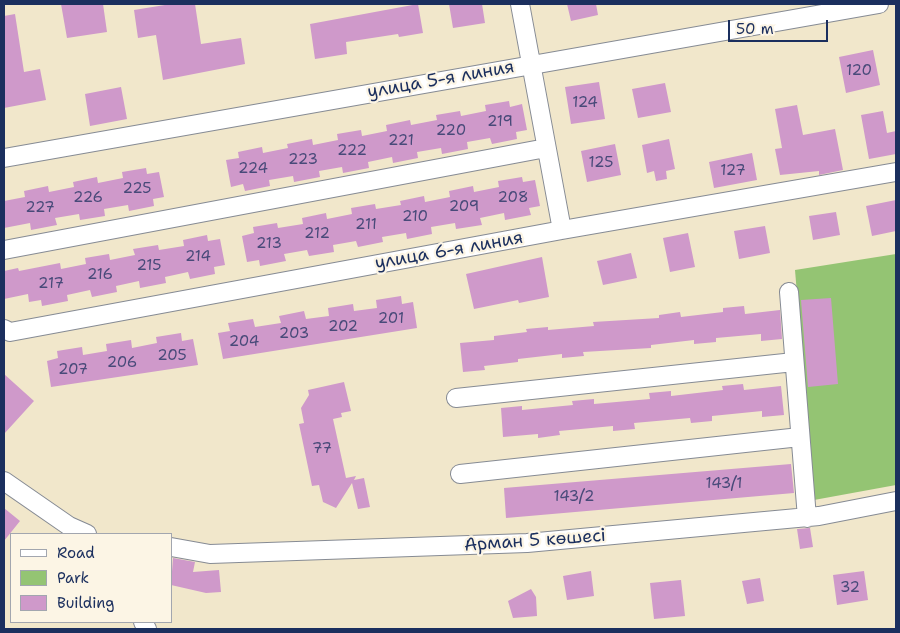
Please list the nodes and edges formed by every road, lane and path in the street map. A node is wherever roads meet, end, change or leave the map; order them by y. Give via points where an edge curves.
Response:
1 (520, 4) edge
2 (879, 4) edge
3 (531, 64) junction
4 (546, 148) junction
5 (4, 158) edge
6 (896, 172) edge
7 (562, 230) junction
8 (4, 250) edge
9 (789, 292) dead end
10 (4, 329) edge
11 (794, 362) junction
12 (456, 398) dead end
13 (800, 437) junction
14 (460, 474) dead end
15 (4, 481) edge
16 (896, 501) edge
17 (807, 518) junction
18 (85, 533) edge
19 (172, 547) edge

1 - 3 street
2 - 3 street, улица 5-я линия
3 - 4 street
3 - 5 street, улица 5-я линия
4 - 7 street
4 - 8 street
6 - 7 street, улица 6-я линия
7 - 10 street, улица 6-я линия via 10,332
9 - 11 street
11 - 12 street
11 - 13 street
13 - 14 street
13 - 17 street
15 - 18 street via 69,526
16 - 17 street, Арман 5 көшесі
17 - 19 street, Арман 5 көшесі via 527,543 210,554

